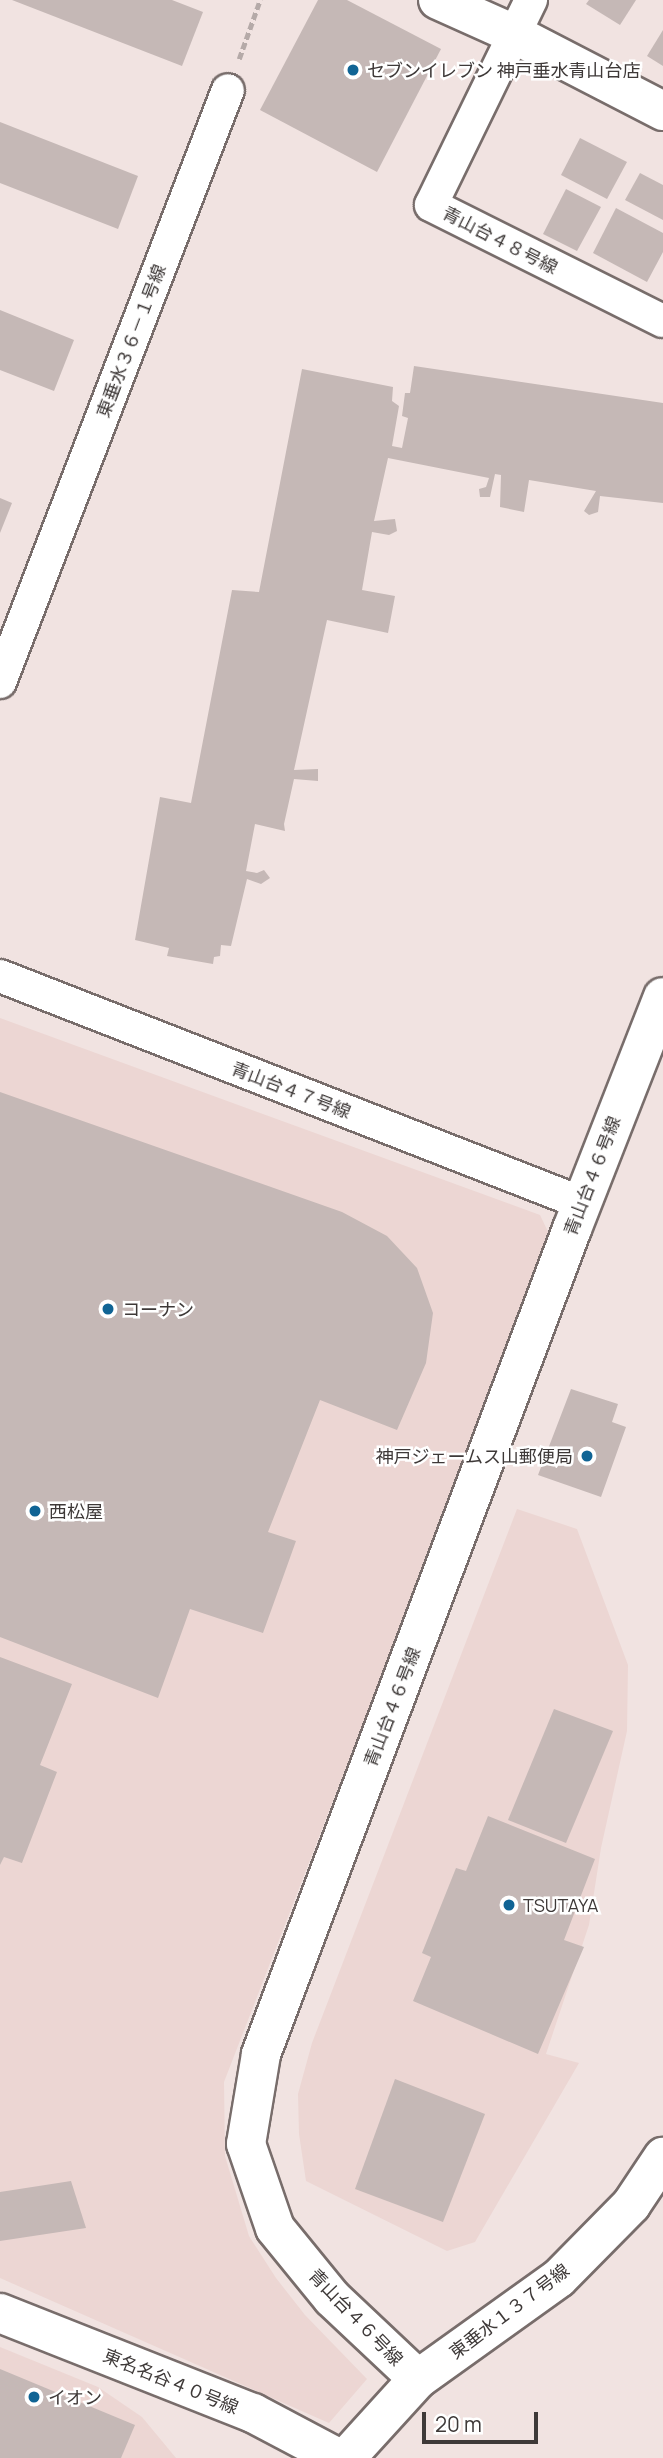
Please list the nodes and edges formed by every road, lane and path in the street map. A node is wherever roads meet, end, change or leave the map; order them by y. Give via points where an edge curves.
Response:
1 (260, 0) edge
2 (438, 0) edge
3 (531, 0) edge
4 (514, 34) junction
5 (228, 90) joint
6 (663, 111) edge
7 (663, 321) edge
8 (0, 682) edge
9 (0, 976) edge
10 (663, 997) edge
11 (582, 1203) junction
12 (663, 2157) edge
13 (0, 2313) edge
14 (418, 2379) junction
15 (338, 2458) edge
16 (346, 2458) edge

1 - 5 path
2 - 4 street
3 - 4 street
4 - 6 street
4 - 7 street, 青山台４８号線 via 431,205
5 - 8 street, 東垂水３６－１号線
9 - 11 street, 青山台４７号線
10 - 11 street, 青山台４６号線
11 - 14 street, 青山台４６号線 via 261,2054 246,2144 275,2228 332,2298
12 - 14 street, 東垂水１３７号線 via 631,2205 559,2277
13 - 15 street, 東名名谷４０号線 via 253,2413
14 - 16 street, 東垂水１３７号線

